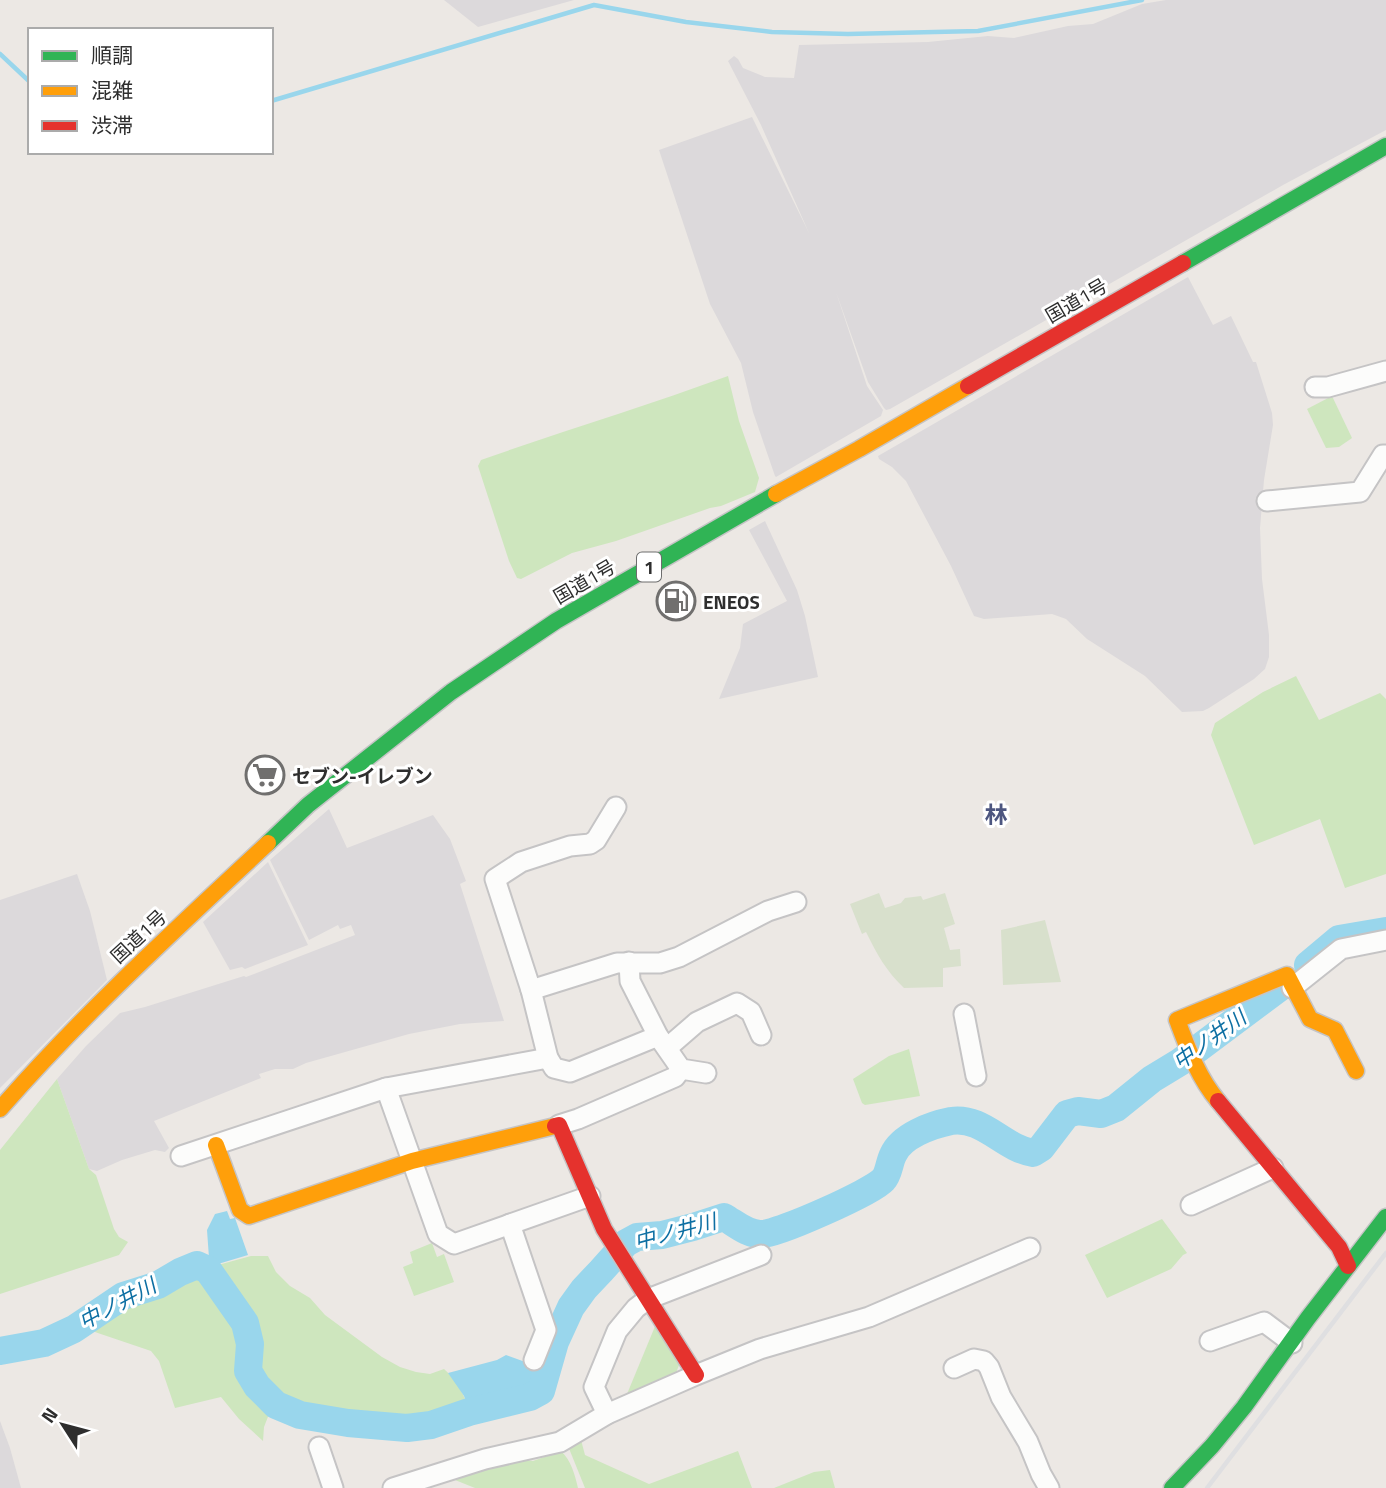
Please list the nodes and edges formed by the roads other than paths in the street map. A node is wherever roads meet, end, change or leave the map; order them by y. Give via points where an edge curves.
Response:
1 (1386, 146) edge
2 (1386, 372) edge
3 (1315, 387) dead end
4 (1386, 455) edge
5 (1267, 500) dead end
6 (616, 807) dead end
7 (796, 902) dead end
8 (1386, 940) edge
9 (629, 962) junction
10 (1292, 988) junction
11 (531, 990) junction
12 (964, 1014) dead end
13 (761, 1035) dead end
14 (662, 1042) junction
15 (548, 1058) junction
16 (681, 1069) junction
17 (1356, 1071) dead end
18 (706, 1073) dead end
19 (976, 1076) dead end
20 (386, 1088) junction
21 (0, 1109) edge
22 (559, 1125) junction
23 (216, 1145) junction
24 (181, 1156) dead end
25 (412, 1161) junction
26 (1273, 1168) junction
27 (590, 1196) junction
28 (1191, 1205) dead end
29 (1386, 1217) edge
30 (510, 1224) junction
31 (1030, 1248) dead end
32 (761, 1255) dead end
33 (1348, 1266) junction
34 (648, 1299) junction
35 (1210, 1341) dead end
36 (1292, 1343) junction
37 (534, 1360) dead end
38 (954, 1368) dead end
39 (696, 1375) junction
40 (607, 1414) junction
41 (319, 1447) dead end
42 (333, 1488) edge
43 (393, 1488) edge
44 (1049, 1488) edge
45 (1172, 1488) edge

1 - 21 main road, 国道1号 / 1 via 568,614 451,692 308,805 119,982
2 - 3 street
4 - 5 street via 1360,492
6 - 11 street via 590,844 521,862 495,879
7 - 9 street via 768,911 679,957 660,963
8 - 10 street via 1340,949
9 - 11 street
9 - 14 street via 630,981
10 - 17 main road via 1310,1019 1335,1030
10 - 26 main road via 1287,975 1177,1020 1210,1092
11 - 15 street
12 - 19 street
13 - 14 street via 751,1012 737,1003
14 - 15 street via 570,1072 554,1068
14 - 16 street
15 - 20 street
16 - 18 street
16 - 22 street via 675,1077
20 - 23 street
20 - 25 street
22 - 25 main road
22 - 27 main road
23 - 24 street
23 - 25 main road via 240,1210 249,1216
25 - 30 street via 438,1234 454,1244
26 - 28 street
26 - 33 main road via 1339,1247
27 - 30 street
27 - 34 main road via 604,1229
29 - 33 main road
30 - 37 street via 546,1330
31 - 39 street via 869,1317 760,1349
32 - 34 street
33 - 36 main road
34 - 39 main road
34 - 40 street via 617,1331 594,1387
35 - 36 street via 1264,1322
36 - 45 main road via 1220,1436
38 - 44 street via 974,1359 989,1367
39 - 40 street
40 - 43 street via 560,1442 485,1459
41 - 42 street

